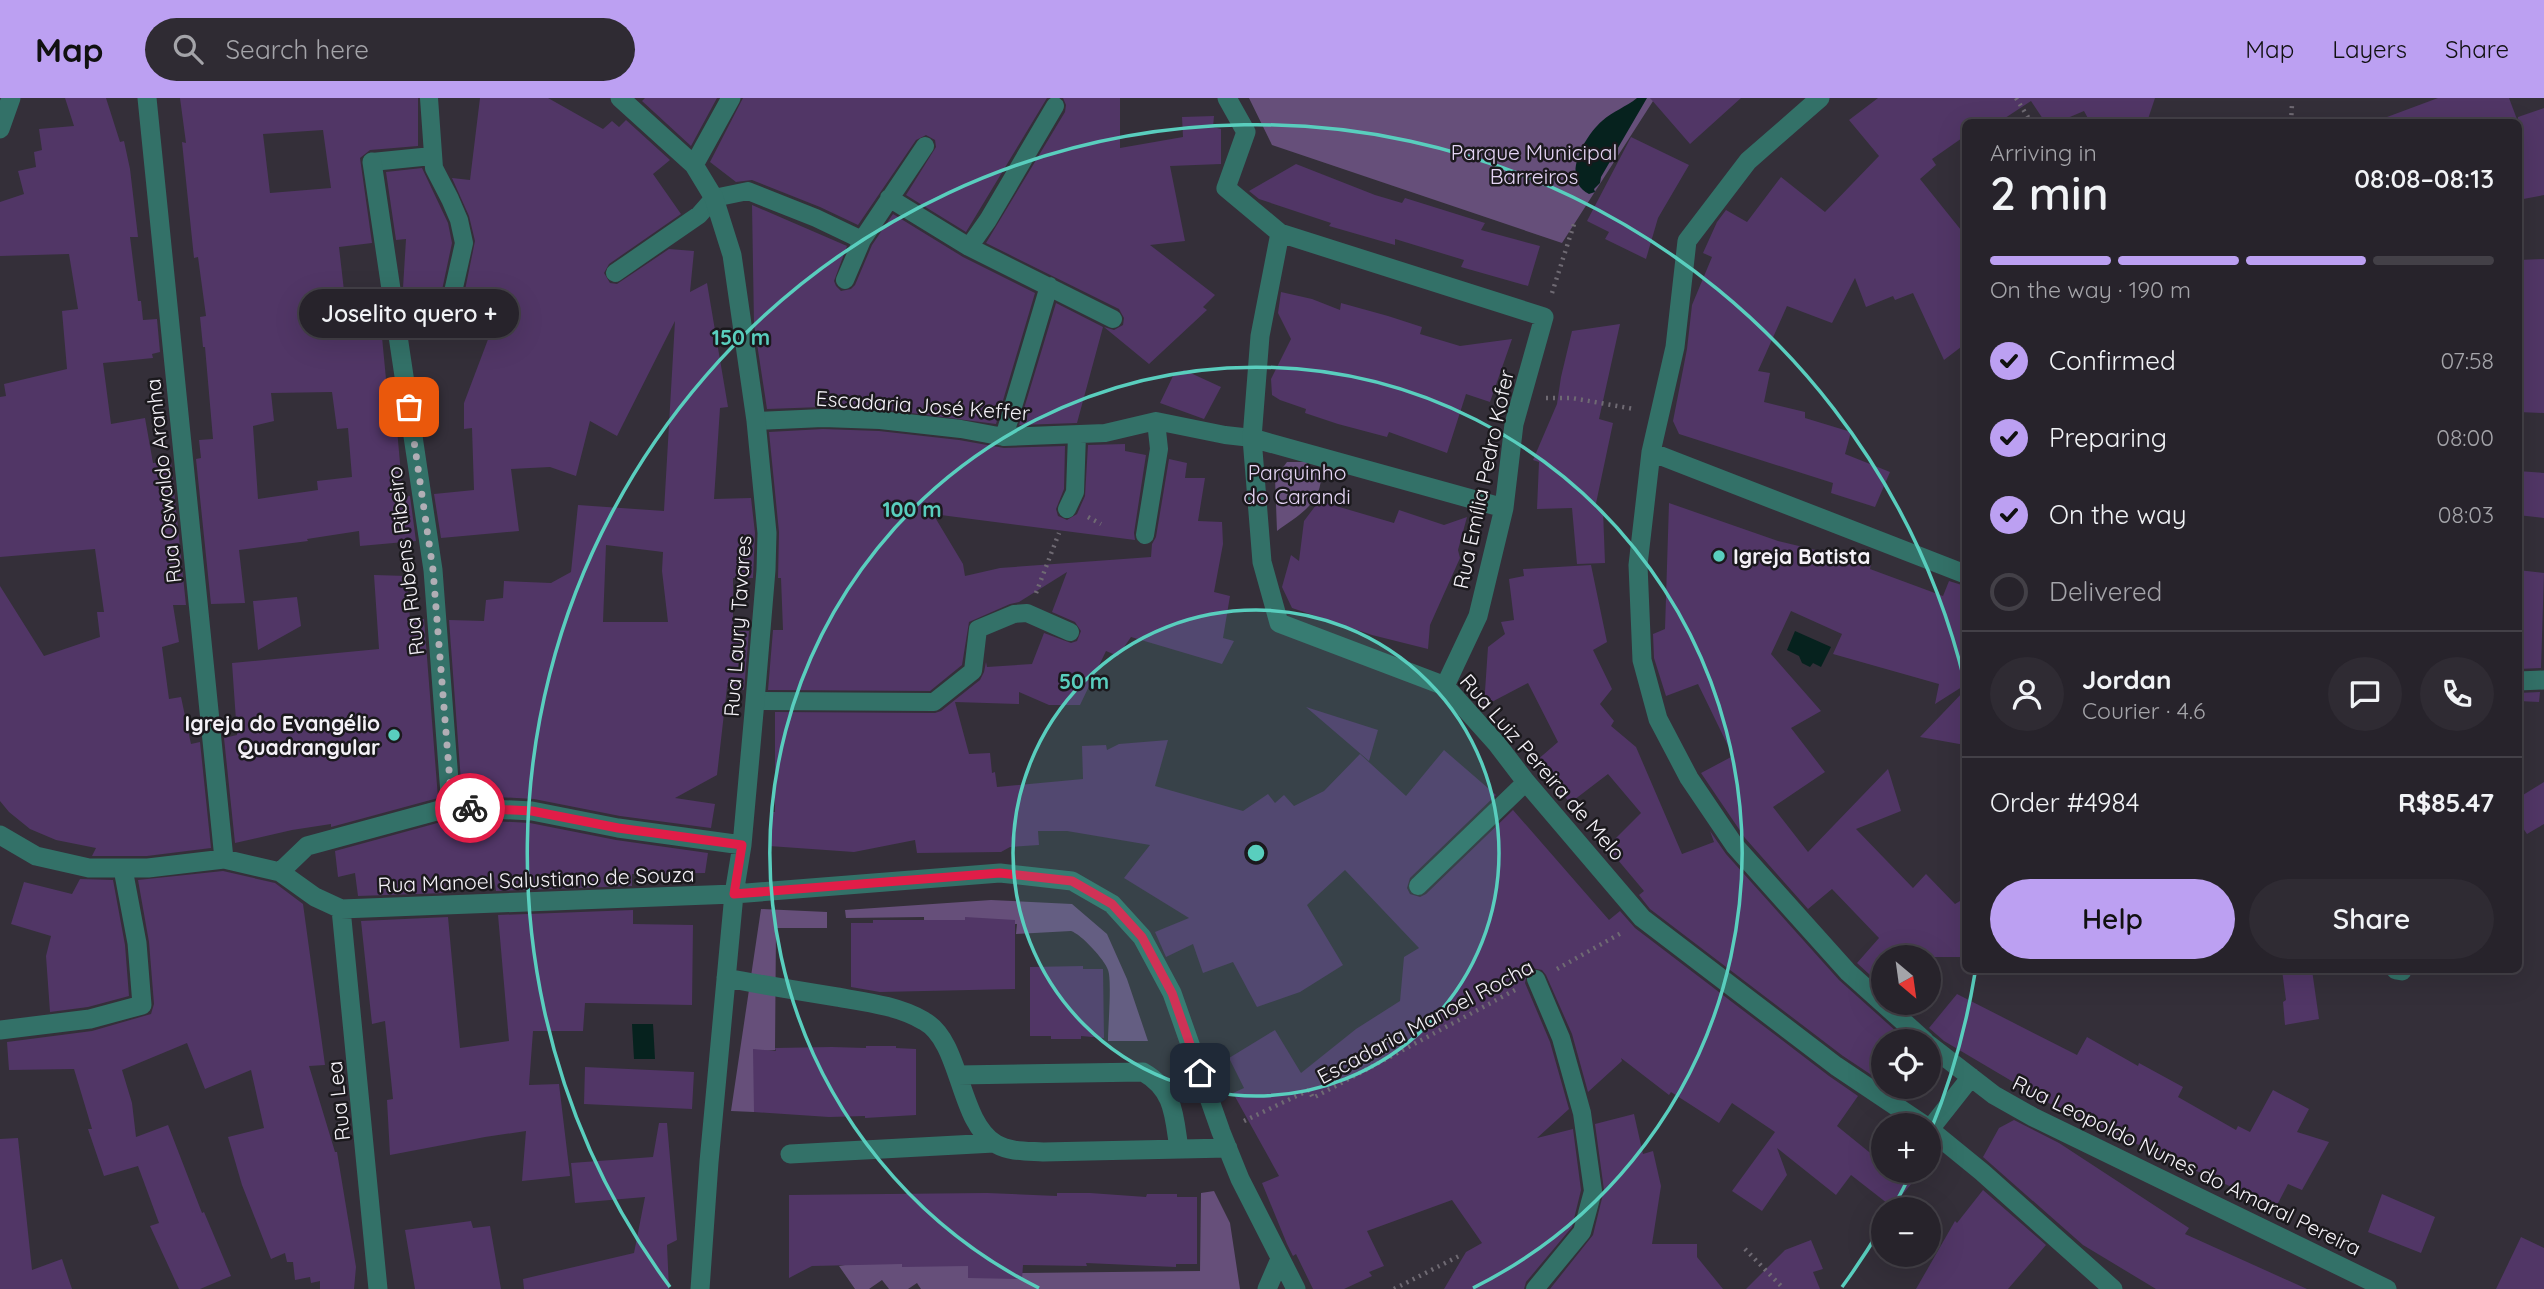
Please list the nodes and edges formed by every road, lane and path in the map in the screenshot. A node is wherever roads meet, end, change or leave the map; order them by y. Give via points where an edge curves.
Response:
1 (11, 98) edge
2 (146, 98) edge
3 (429, 98) edge
4 (620, 98) edge
5 (731, 98) edge
6 (1227, 98) edge
7 (1820, 98) edge
8 (2016, 98) edge
9 (2291, 104) dead end
10 (1055, 106) dead end
11 (2029, 119) edge
12 (2291, 119) edge
13 (0, 129) edge
14 (925, 146) dead end
15 (432, 156) junction
16 (372, 162) joint
17 (694, 165) junction
18 (714, 198) junction
19 (889, 198) junction
20 (1576, 221) dead end
21 (1280, 233) junction
22 (862, 240) junction
23 (969, 247) junction
24 (615, 273) dead end
25 (845, 280) dead end
26 (1049, 286) junction
27 (453, 292) dead end
28 (1544, 317) junction
29 (1112, 319) dead end
30 (1521, 397) junction
31 (1638, 410) dead end
32 (755, 421) junction
33 (1156, 421) junction
34 (1077, 435) junction
35 (1004, 437) junction
36 (1252, 438) junction
37 (1651, 452) junction
38 (1504, 508) junction
39 (1068, 509) dead end
40 (1145, 535) dead end
41 (1049, 561) dead end
42 (1962, 573) edge
43 (1027, 613) junction
44 (1070, 632) dead end
45 (2544, 680) edge
46 (2522, 681) edge
47 (1445, 686) junction
48 (755, 701) junction
49 (1526, 782) junction
50 (452, 807) junction
51 (0, 835) edge
52 (742, 845) junction
53 (225, 859) junction
54 (123, 869) junction
55 (280, 872) junction
56 (1418, 886) dead end
57 (734, 894) junction
58 (341, 909) junction
59 (1643, 918) junction
60 (726, 978) junction
61 (1536, 979) junction
62 (1912, 1029) edge
63 (0, 1030) edge
64 (1941, 1053) edge
65 (957, 1075) junction
66 (1971, 1077) junction
67 (1906, 1113) edge
68 (1941, 1113) edge
69 (1941, 1139) edge
70 (1224, 1140) junction
71 (994, 1143) junction
72 (1179, 1149) junction
73 (790, 1154) dead end
74 (1745, 1250) dead end
75 (1459, 1256) dead end
76 (1280, 1259) junction
77 (378, 1289) edge
78 (700, 1289) edge
79 (1268, 1289) edge
80 (1296, 1289) edge
81 (1394, 1289) edge
82 (1535, 1289) edge
83 (1784, 1289) edge
84 (2113, 1289) edge
85 (2386, 1289) edge

1 - 13 street
2 - 53 street, Rua Oswaldo Aranha
3 - 15 lane
4 - 17 street, Rua Laury Tavares
5 - 17 street
6 - 21 street via 1246,132 1226,188
7 - 37 street, Rua Leopoldo Nunes do Amaral Pereira via 1748,161 1687,241 1675,347
8 - 11 path
9 - 12 path
10 - 23 lane
14 - 19 lane
15 - 16 lane, Rua Rubens Ribeiro
15 - 27 lane via 464,243
16 - 50 street, Rua Rubens Ribeiro via 433,570
17 - 18 street, Rua Laury Tavares
18 - 22 lane via 748,191
18 - 24 lane via 699,215
18 - 32 street, Rua Laury Tavares via 732,255
19 - 22 lane
19 - 23 lane
20 - 28 path
21 - 28 street
21 - 36 street, Rua Luiz Pereira de Melo via 1260,336
22 - 25 lane
23 - 26 lane
26 - 29 lane
26 - 35 lane
28 - 30 street, Rua Emília Pedro Kofer
30 - 31 path via 1572,398
30 - 38 street, Rua Emília Pedro Kofer
32 - 35 lane, Escadaria José Keffer via 880,420
32 - 48 street, Rua Laury Tavares via 766,533
33 - 34 lane, Escadaria José Keffer
33 - 36 lane, Escadaria José Keffer
33 - 40 lane via 1159,449
34 - 35 lane, Escadaria José Keffer
34 - 39 lane via 1074,492
36 - 38 street
36 - 47 street, Rua Luiz Pereira de Melo via 1262,562 1279,623
37 - 42 street
37 - 62 street, Rua Leopoldo Nunes do Amaral Pereira via 1638,565 1642,660 1658,719 1689,778 1735,846 1848,972
38 - 47 street, Rua Emília Pedro Kofer via 1478,616
41 - 43 path
43 - 44 lane
43 - 48 lane via 978,629 973,671 934,702
45 - 46 street
47 - 49 street, Rua Luiz Pereira de Melo
48 - 52 street, Rua Laury Tavares
49 - 56 lane
49 - 59 street, Rua Luiz Pereira de Melo
50 - 52 street via 532,811
50 - 55 street via 307,846
51 - 54 street via 36,856 89,868
52 - 57 street, Rua Laury Tavares
53 - 54 street
53 - 55 street
54 - 63 street via 137,943 142,1005 90,1019
55 - 58 street via 314,897
57 - 58 street, Rua Manoel Salustiano de Souza
57 - 60 street, Rua Laury Tavares
57 - 70 street via 1000,873 1072,881 1112,904 1142,937 1172,993
58 - 77 street, Rua Lea
59 - 61 path, Escadaria Manoel Rocha
59 - 67 street, Rua Luiz Pereira de Melo via 1836,1066
60 - 65 street via 904,1011 927,1022 941,1037
60 - 78 street, Rua Laury Tavares
61 - 70 path, Escadaria Manoel Rocha via 1313,1098 1309,1090
61 - 82 lane via 1561,1038 1582,1112 1593,1191 1582,1232
64 - 66 street, Rua Leopoldo Nunes do Amaral Pereira
65 - 71 street via 979,1126
65 - 72 street via 1143,1072 1157,1079 1167,1093
66 - 68 street
66 - 85 street, Rua Leopoldo Nunes do Amaral Pereira via 2033,1117
69 - 84 street, Rua Luiz Pereira de Melo
70 - 72 street
70 - 76 street
71 - 72 street via 1043,1152
71 - 73 street
74 - 83 path
75 - 81 path
76 - 79 street
76 - 80 street

